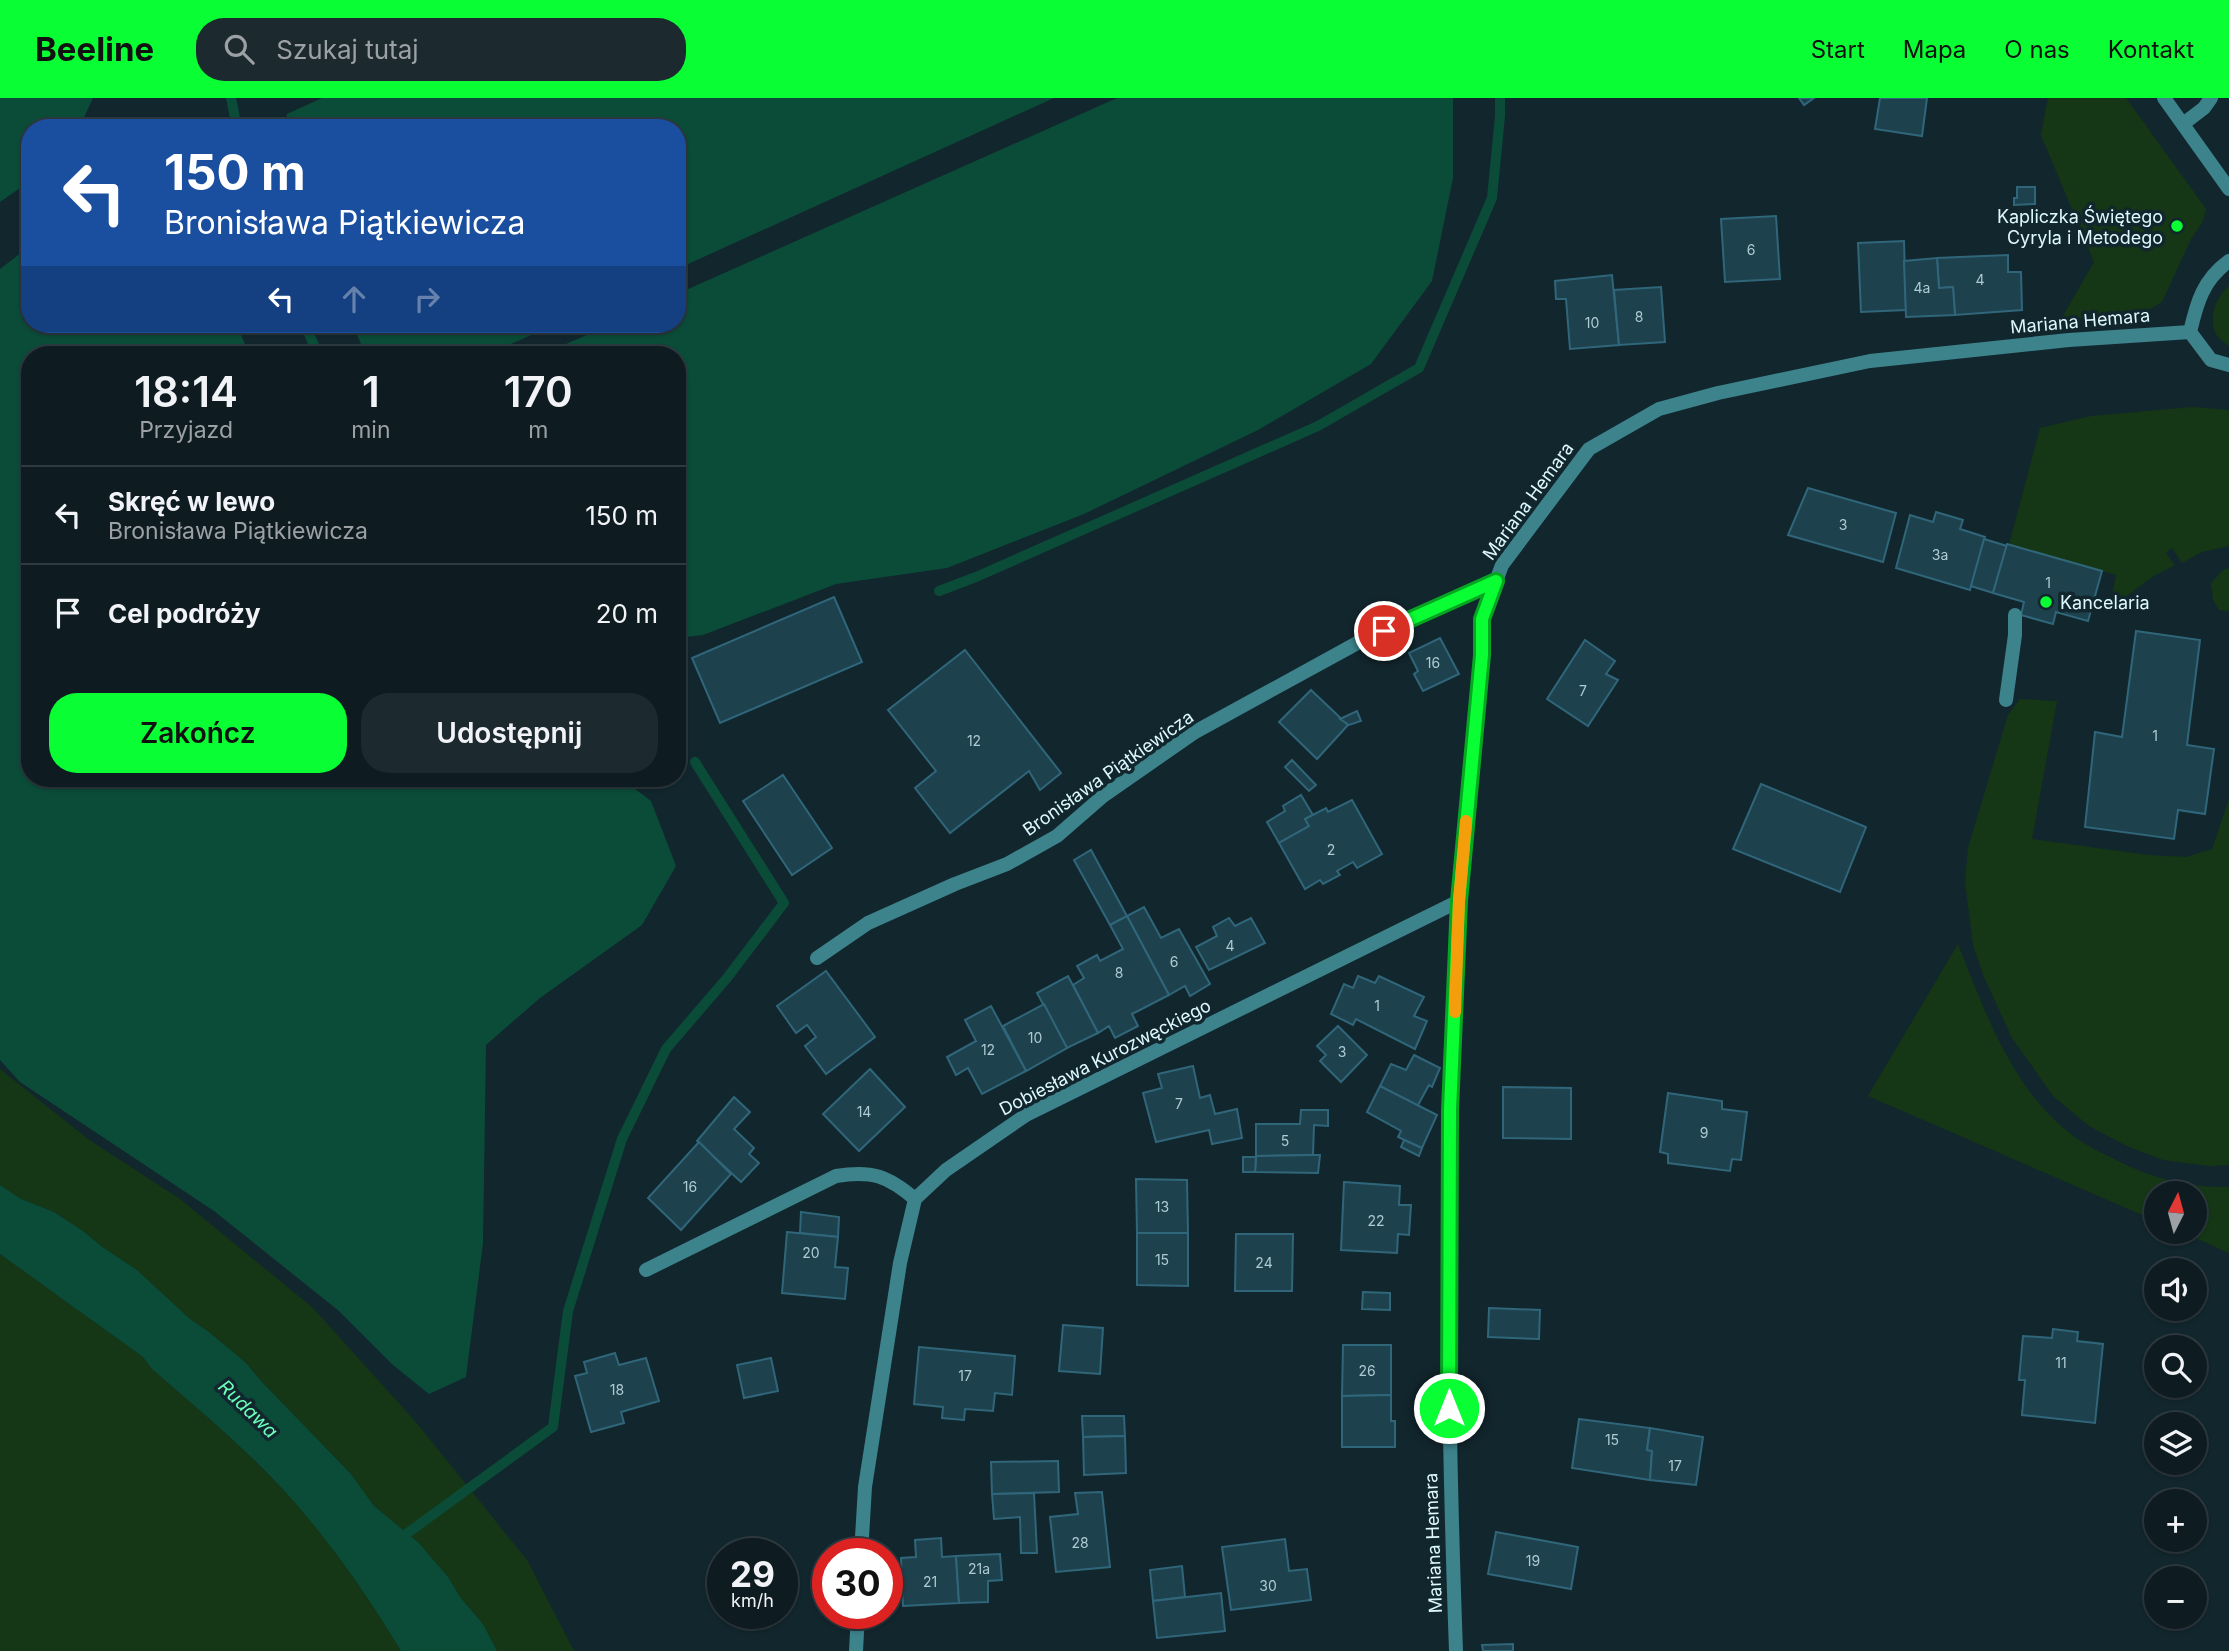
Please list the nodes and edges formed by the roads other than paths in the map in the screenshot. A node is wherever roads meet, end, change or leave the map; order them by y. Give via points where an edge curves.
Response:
1 (2164, 98) edge
2 (2211, 98) edge
3 (2183, 124) junction
4 (2229, 189) edge
5 (2229, 261) edge
6 (2190, 332) junction
7 (2229, 365) edge
8 (1496, 581) junction
9 (2015, 615) dead end
10 (2006, 700) dead end
11 (1459, 901) junction
12 (817, 958) dead end
13 (915, 1199) junction
14 (646, 1270) dead end
15 (863, 1538) edge
16 (857, 1629) edge
17 (856, 1651) edge
18 (1456, 1651) edge

1 - 3 street
2 - 3 street
3 - 4 street
5 - 6 street via 2207,281 2198,297
6 - 7 street via 2211,360
6 - 8 street, Mariana Hemara via 1870,361 1659,409 1588,449 1502,565
8 - 11 street, Mariana Hemara via 1482,619
8 - 12 street, Bronisława Piątkiewicza via 1361,641 1195,732 1103,796 1057,836 1007,864 868,923
9 - 10 street
11 - 13 street, Dobiesława Kurozwęckiego via 1026,1115 946,1170
11 - 18 street, Mariana Hemara via 1448,1253
13 - 14 street via 881,1176 858,1172 836,1176
13 - 15 street via 900,1263 865,1487
16 - 17 street

